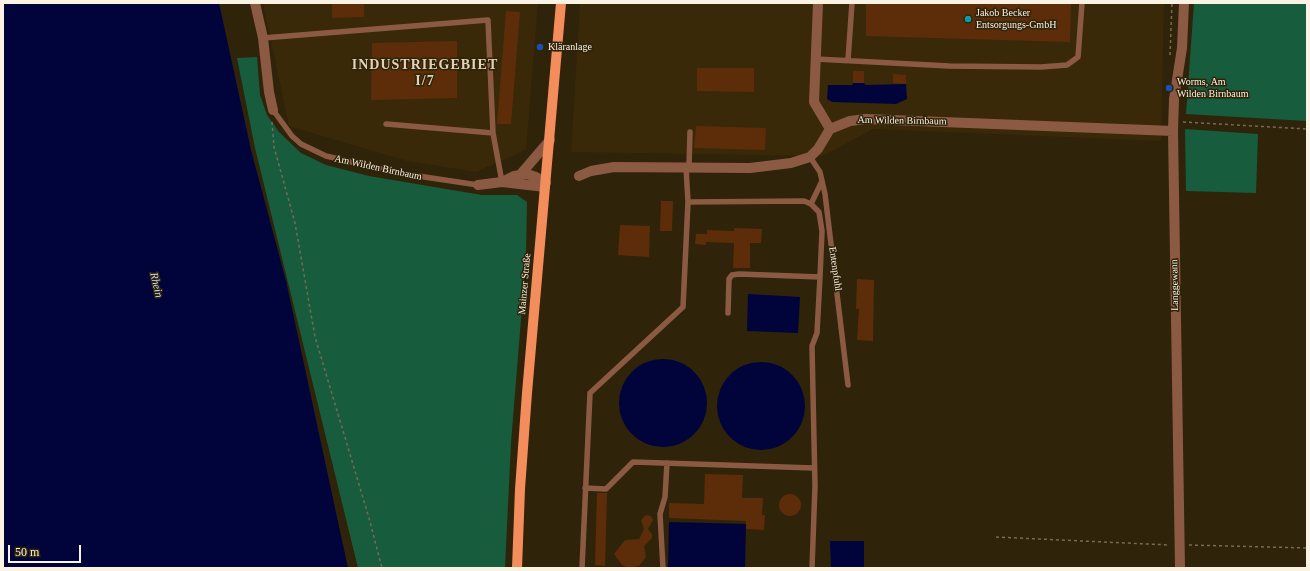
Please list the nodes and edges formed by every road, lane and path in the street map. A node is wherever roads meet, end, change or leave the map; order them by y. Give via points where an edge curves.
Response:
1 (255, 3) edge
2 (561, 3) edge
3 (818, 3) edge
4 (852, 3) edge
5 (1082, 3) edge
6 (1184, 3) edge
7 (263, 38) junction
8 (816, 59) junction
9 (848, 60) junction
10 (273, 110) junction
11 (386, 124) dead end
12 (1173, 126) junction
13 (830, 129) junction
14 (1307, 129) edge
15 (690, 132) dead end
16 (493, 133) junction
17 (550, 140) junction
18 (810, 157) junction
19 (688, 166) junction
20 (520, 175) junction
21 (579, 176) dead end
22 (822, 181) junction
23 (502, 182) junction
24 (478, 185) joint
25 (546, 185) junction
26 (688, 202) junction
27 (812, 204) junction
28 (820, 277) junction
29 (728, 313) dead end
30 (848, 385) dead end
31 (667, 463) junction
32 (814, 468) junction
33 (586, 488) junction
34 (996, 537) dead end
35 (1179, 545) junction
36 (1307, 548) edge
37 (382, 568) edge
38 (517, 568) edge
39 (582, 568) edge
40 (663, 568) edge
41 (812, 568) edge
42 (1180, 568) edge

1 - 7 street
2 - 17 main road, Mainzer Straße
3 - 8 street
4 - 9 lane
5 - 9 lane via 1078,57 1067,65 1041,68 949,66
6 - 12 street, Langgewann via 1182,48 1174,99
7 - 10 street
7 - 16 lane via 488,20
8 - 9 lane
8 - 13 street via 814,102
10 - 24 lane, Am Wilden Birnbaum via 301,144 326,156 398,173
10 - 37 path via 274,147 295,223 315,337
11 - 16 lane
12 - 13 street, Am Wilden Birnbaum via 866,119 850,121
12 - 14 path
12 - 35 street, Langgewann
13 - 18 street
15 - 19 lane
16 - 23 lane
17 - 20 street, Am Wilden Birnbaum
17 - 25 main road, Mainzer Straße
18 - 19 street via 791,163 750,168
18 - 22 lane, Entenpfuhl via 820,172
19 - 21 street via 614,166
19 - 26 lane
20 - 23 street, Am Wilden Birnbaum
20 - 25 street via 532,175
22 - 27 lane
22 - 30 lane, Entenpfuhl via 840,305
23 - 24 street, Am Wilden Birnbaum
23 - 25 street, Am Wilden Birnbaum
25 - 38 main road, Mainzer Straße via 525,408
26 - 27 lane via 804,201
26 - 33 lane via 683,307 590,393
27 - 28 lane via 821,219
28 - 29 lane via 732,275 729,279
28 - 32 lane via 817,333 812,346
31 - 32 lane
31 - 33 lane via 633,462 606,489
31 - 40 lane via 665,497 660,514
32 - 41 lane
33 - 39 lane
34 - 35 path
35 - 36 path
35 - 42 street, Langgewann

